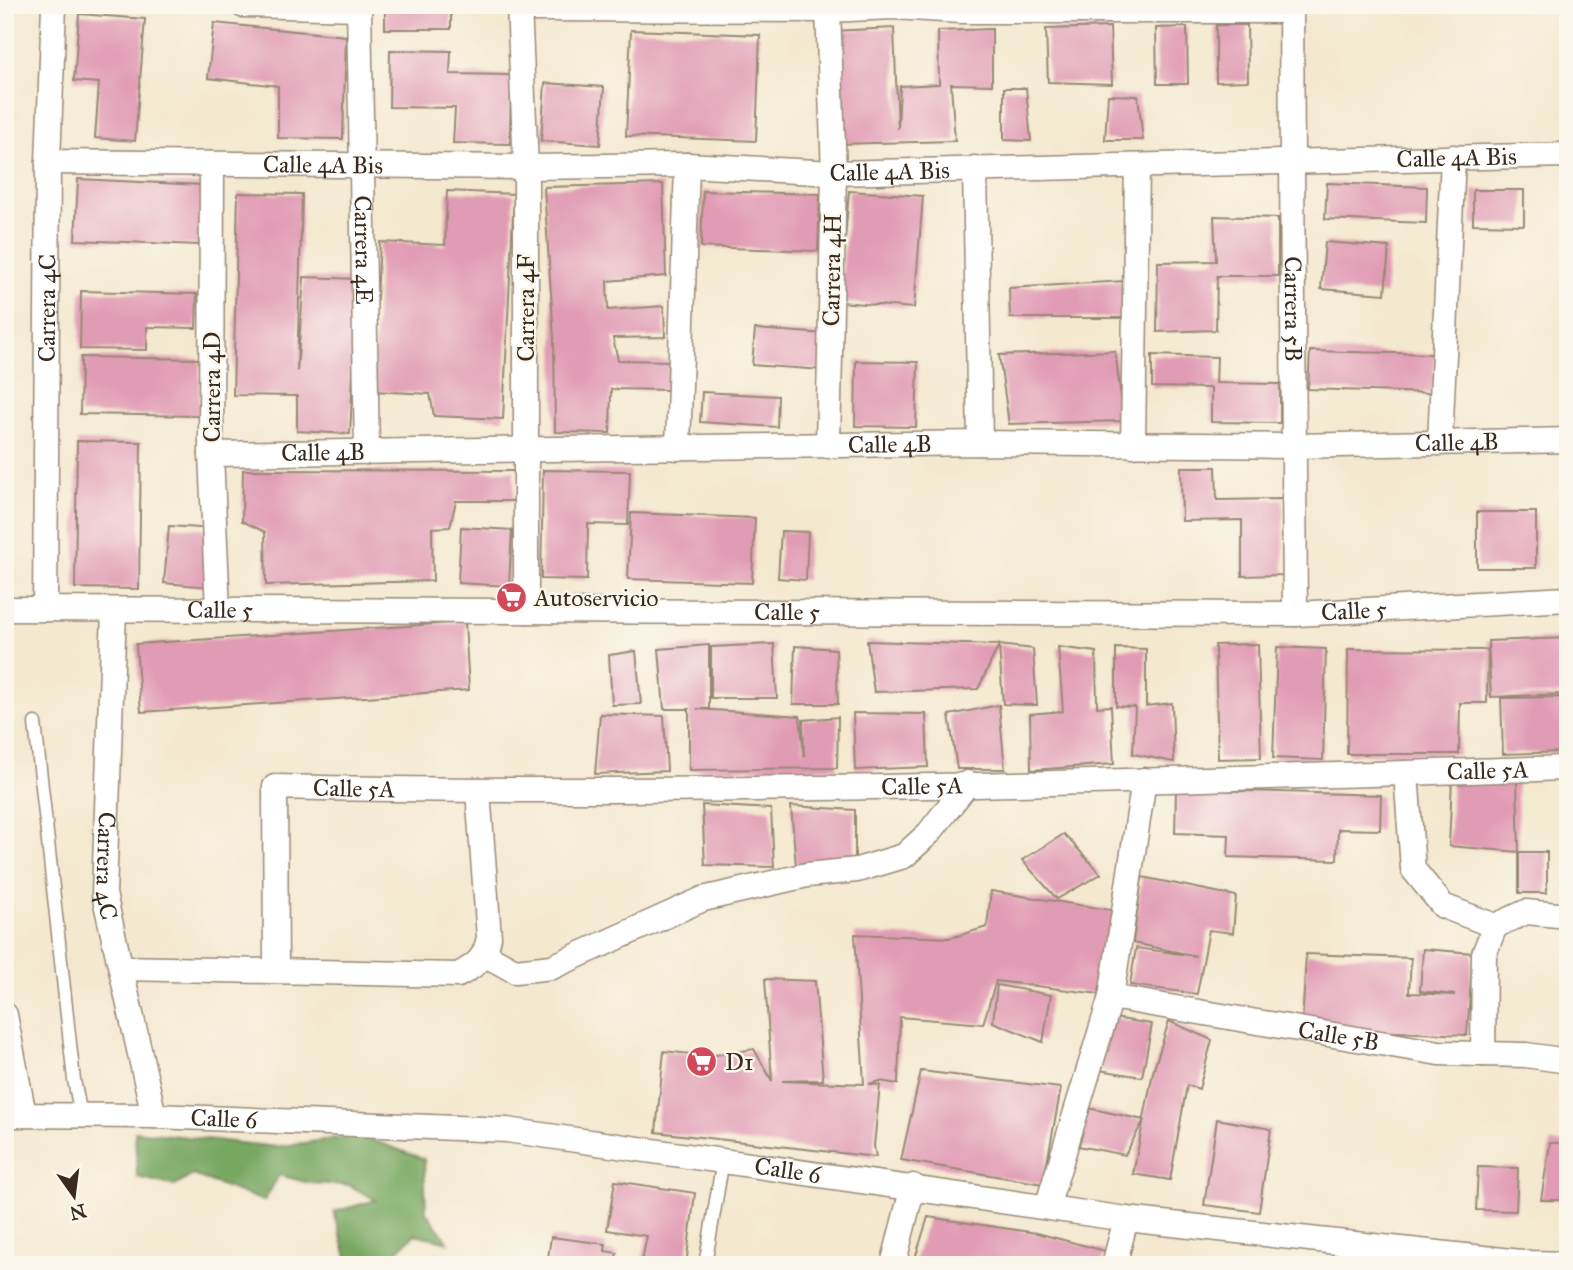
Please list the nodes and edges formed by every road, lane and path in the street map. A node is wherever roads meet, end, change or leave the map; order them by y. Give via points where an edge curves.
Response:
1 (54, 5) edge
2 (242, 5) edge
3 (359, 6) edge
4 (893, 6) edge
5 (519, 7) edge
6 (961, 8) edge
7 (1292, 8) edge
8 (828, 10) junction
9 (1568, 155) edge
10 (1453, 157) junction
11 (1290, 160) junction
12 (48, 162) junction
13 (212, 164) junction
14 (362, 164) junction
15 (687, 165) junction
16 (1137, 166) junction
17 (526, 167) junction
18 (975, 168) junction
19 (834, 173) junction
20 (1568, 440) edge
21 (980, 443) junction
22 (1440, 443) junction
23 (1133, 445) junction
24 (828, 446) junction
25 (1294, 446) junction
26 (678, 448) junction
27 (525, 451) junction
28 (367, 453) junction
29 (211, 454) junction
30 (1568, 599) edge
31 (5, 609) edge
32 (45, 609) junction
33 (114, 610) junction
34 (218, 610) junction
35 (526, 611) junction
36 (1294, 614) junction
37 (35, 723) dead end
38 (1568, 768) edge
39 (1406, 773) junction
40 (1144, 780) junction
41 (968, 783) junction
42 (478, 792) junction
43 (1568, 916) edge
44 (1495, 926) junction
45 (486, 955) junction
46 (121, 968) junction
47 (276, 970) junction
48 (1111, 997) junction
49 (5, 1015) edge
50 (1483, 1054) junction
51 (1568, 1061) edge
52 (15, 1115) edge
53 (81, 1115) junction
54 (154, 1116) junction
55 (723, 1160) junction
56 (913, 1186) junction
57 (1047, 1207) junction
58 (1126, 1219) junction
59 (1568, 1264) edge
60 (705, 1265) edge
61 (893, 1265) edge
62 (1114, 1265) edge

1 - 12 street, Carrera 4C
2 - 3 street
3 - 14 street, Carrera 4E
4 - 6 street
4 - 8 street
5 - 8 street
5 - 17 street, Carrera 4F
6 - 7 street
7 - 11 street, Carrera 5B
8 - 19 street, Carrera 4H
9 - 10 street, Calle 4A Bis
10 - 11 street, Calle 4A Bis
10 - 22 street
11 - 16 street, Calle 4A Bis
11 - 25 street, Carrera 5B
12 - 13 street, Calle 4A Bis
12 - 32 street, Carrera 4C
13 - 14 street, Calle 4A Bis
13 - 29 street, Carrera 4D
14 - 17 street, Calle 4A Bis
14 - 28 street, Carrera 4E
15 - 17 street, Calle 4A Bis
15 - 19 street, Calle 4A Bis
15 - 26 street
16 - 18 street, Calle 4A Bis
16 - 23 street
17 - 27 street, Carrera 4F
18 - 19 street, Calle 4A Bis
18 - 21 street
19 - 24 street, Carrera 4H
20 - 22 street, Calle 4B
21 - 23 street, Calle 4B
21 - 24 street, Calle 4B
22 - 25 street, Calle 4B
23 - 25 street, Calle 4B
24 - 26 street, Calle 4B
25 - 36 street, Carrera 5B
26 - 27 street, Calle 4B
27 - 28 street, Calle 4B
27 - 35 street, Carrera 4F
28 - 29 street, Calle 4B
29 - 34 street, Carrera 4D
30 - 36 street, Calle 5
31 - 32 street, Calle 5
32 - 33 street, Calle 5
33 - 34 street, Calle 5
33 - 46 street, Carrera 4C via 104,894
34 - 35 street, Calle 5
35 - 36 street, Calle 5
37 - 53 lane
38 - 39 street, Calle 5A
39 - 40 street, Calle 5A
39 - 44 street via 1413,869 1443,906
40 - 41 street, Calle 5A
40 - 48 street
41 - 42 street, Calle 5A
41 - 45 street via 929,833 904,856 858,870 807,875 703,898 552,967 515,971
42 - 45 street via 489,937
42 - 47 street, Calle 5A via 275,787
43 - 44 street via 1526,912
44 - 50 street via 1484,954
45 - 47 street via 458,975
46 - 47 street
46 - 54 street, Carrera 4C
48 - 50 street, Calle 5B via 1439,1053
48 - 57 street
49 - 52 street
50 - 51 street, Calle 5B
52 - 53 street, Calle 6
53 - 54 street, Calle 6
54 - 55 street, Calle 6 via 507,1130
55 - 56 street, Calle 6
55 - 60 lane
56 - 57 street, Calle 6
56 - 61 street
57 - 58 street, Calle 6
58 - 59 street, Calle 6
58 - 62 street

